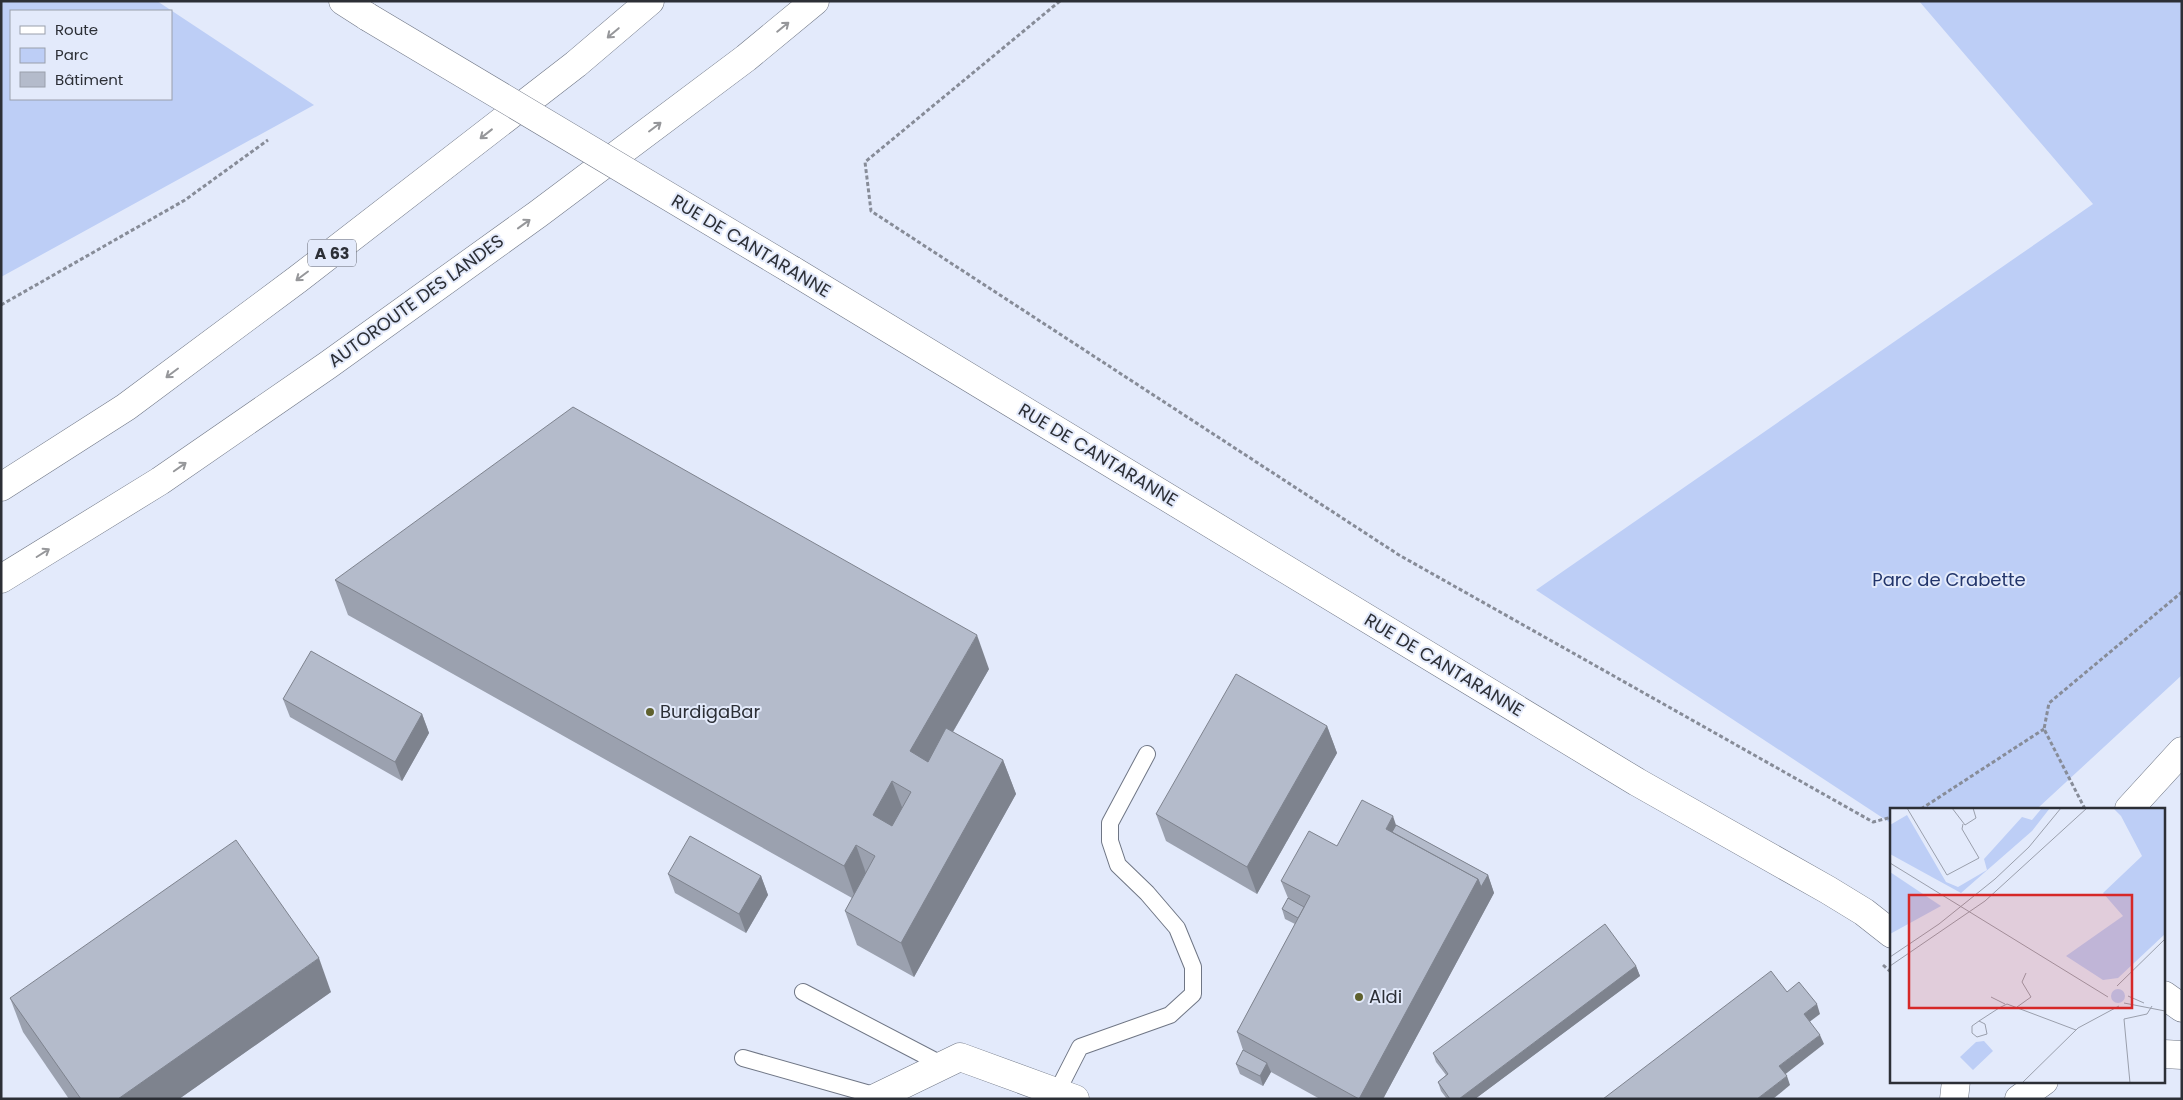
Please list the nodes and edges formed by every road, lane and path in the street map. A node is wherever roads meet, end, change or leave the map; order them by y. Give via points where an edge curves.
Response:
1 (343, 1) edge
2 (650, 1) edge
3 (815, 1) edge
4 (1060, 1) edge
5 (268, 140) dead end
6 (1, 305) edge
7 (1, 487) edge
8 (1, 579) edge
9 (2182, 592) edge
10 (2044, 728) junction
11 (2182, 751) edge
12 (1147, 754) dead end
13 (1923, 808) edge
14 (2084, 808) edge
15 (2132, 808) edge
16 (1890, 818) edge
17 (1828, 890) junction
18 (1890, 909) edge
19 (1890, 932) edge
20 (1883, 965) dead end
21 (1890, 971) edge
22 (803, 992) dead end
23 (2166, 996) edge
24 (2182, 1008) edge
25 (2166, 1054) edge
26 (2182, 1055) edge
27 (743, 1058) dead end
28 (943, 1064) junction
29 (1956, 1082) edge
30 (2043, 1082) edge
31 (1066, 1095) edge
32 (875, 1097) edge
33 (1954, 1099) edge
34 (2019, 1099) edge

1 - 17 main road, RUE DE CANTARANNE, bridge via 1637,782
2 -> 7 main road, A 63 via 576,64 298,279 126,407
8 -> 3 main road, AUTOROUTE DES LANDES via 160,481 336,359 546,208 746,58
4 - 16 path via 865,162 871,211 1399,556 1873,822
5 - 6 path via 185,200
9 - 10 path via 2048,703
10 - 13 path
10 - 14 path
11 - 15 main road
12 - 31 lane via 1110,823 1110,841 1118,865 1148,893 1177,928 1193,967 1193,994 1170,1015 1080,1047
17 - 18 main road, RUE DE CANTARANNE
17 - 19 main road, RUE DE CANTARANNE
20 - 21 path
22 - 28 lane
23 - 24 main road
25 - 26 main road
27 - 32 lane
28 - 31 main road via 960,1057
28 - 32 main road
29 - 33 main road
30 - 34 main road

